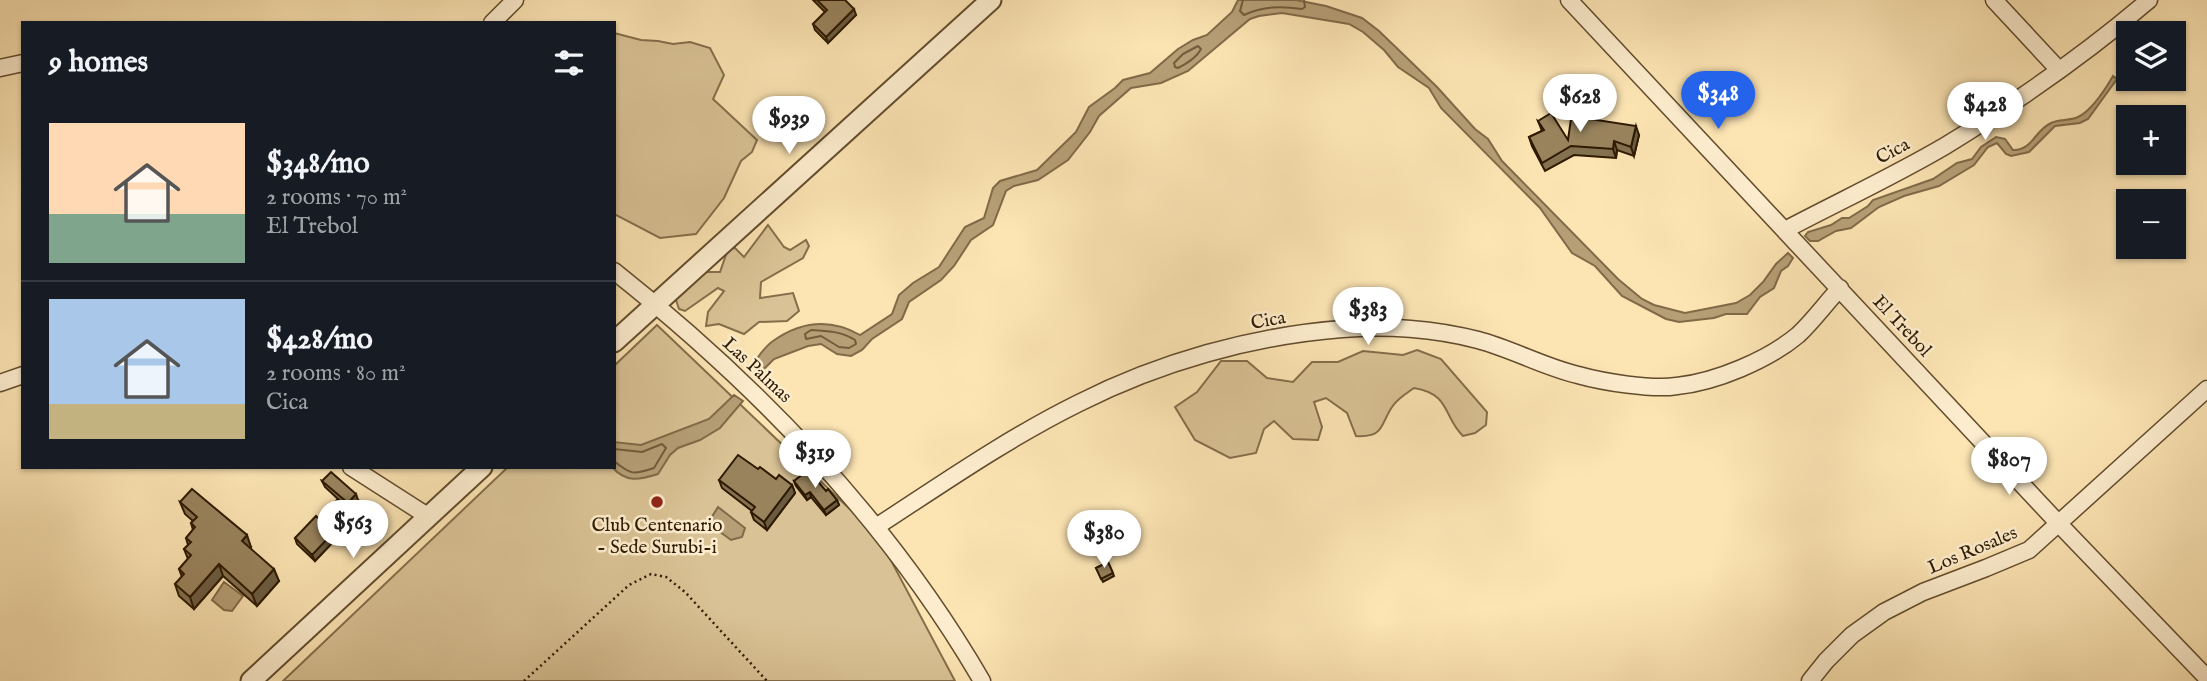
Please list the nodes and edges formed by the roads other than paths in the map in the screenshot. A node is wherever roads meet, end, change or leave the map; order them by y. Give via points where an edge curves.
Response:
1 (515, 0) edge
2 (991, 0) edge
3 (1569, 0) edge
4 (1994, 0) edge
5 (2149, 0) edge
6 (494, 21) edge
7 (21, 63) edge
8 (0, 68) edge
9 (2059, 70) junction
10 (1785, 230) junction
11 (616, 273) edge
12 (1840, 288) junction
13 (656, 303) junction
14 (616, 340) edge
15 (21, 375) edge
16 (0, 383) edge
17 (2207, 389) edge
18 (354, 469) edge
19 (480, 469) edge
20 (429, 517) junction
21 (2060, 524) junction
22 (876, 527) junction
23 (2207, 678) edge
24 (251, 681) edge
25 (982, 681) edge
26 (1810, 681) edge

1 - 6 street
2 - 13 street
3 - 10 street, El Trebol
4 - 9 street
5 - 9 street, Cica via 2102,41
7 - 8 street
9 - 10 street, Cica via 1944,146
10 - 12 street, El Trebol
11 - 13 street, Las Palmas
12 - 21 street, El Trebol
12 - 22 street, Cica via 1797,335 1758,360 1676,387 1621,384 1578,375 1436,331 1343,329 1232,346 1167,366 1079,402
13 - 14 street
13 - 22 street, Las Palmas via 811,450
15 - 16 street
17 - 21 street, Los Rosales
18 - 20 street
19 - 20 street
20 - 24 street
21 - 23 street, El Trebol
21 - 26 street, Los Rosales via 2029,550 1884,612 1852,635
22 - 25 street, Las Palmas

